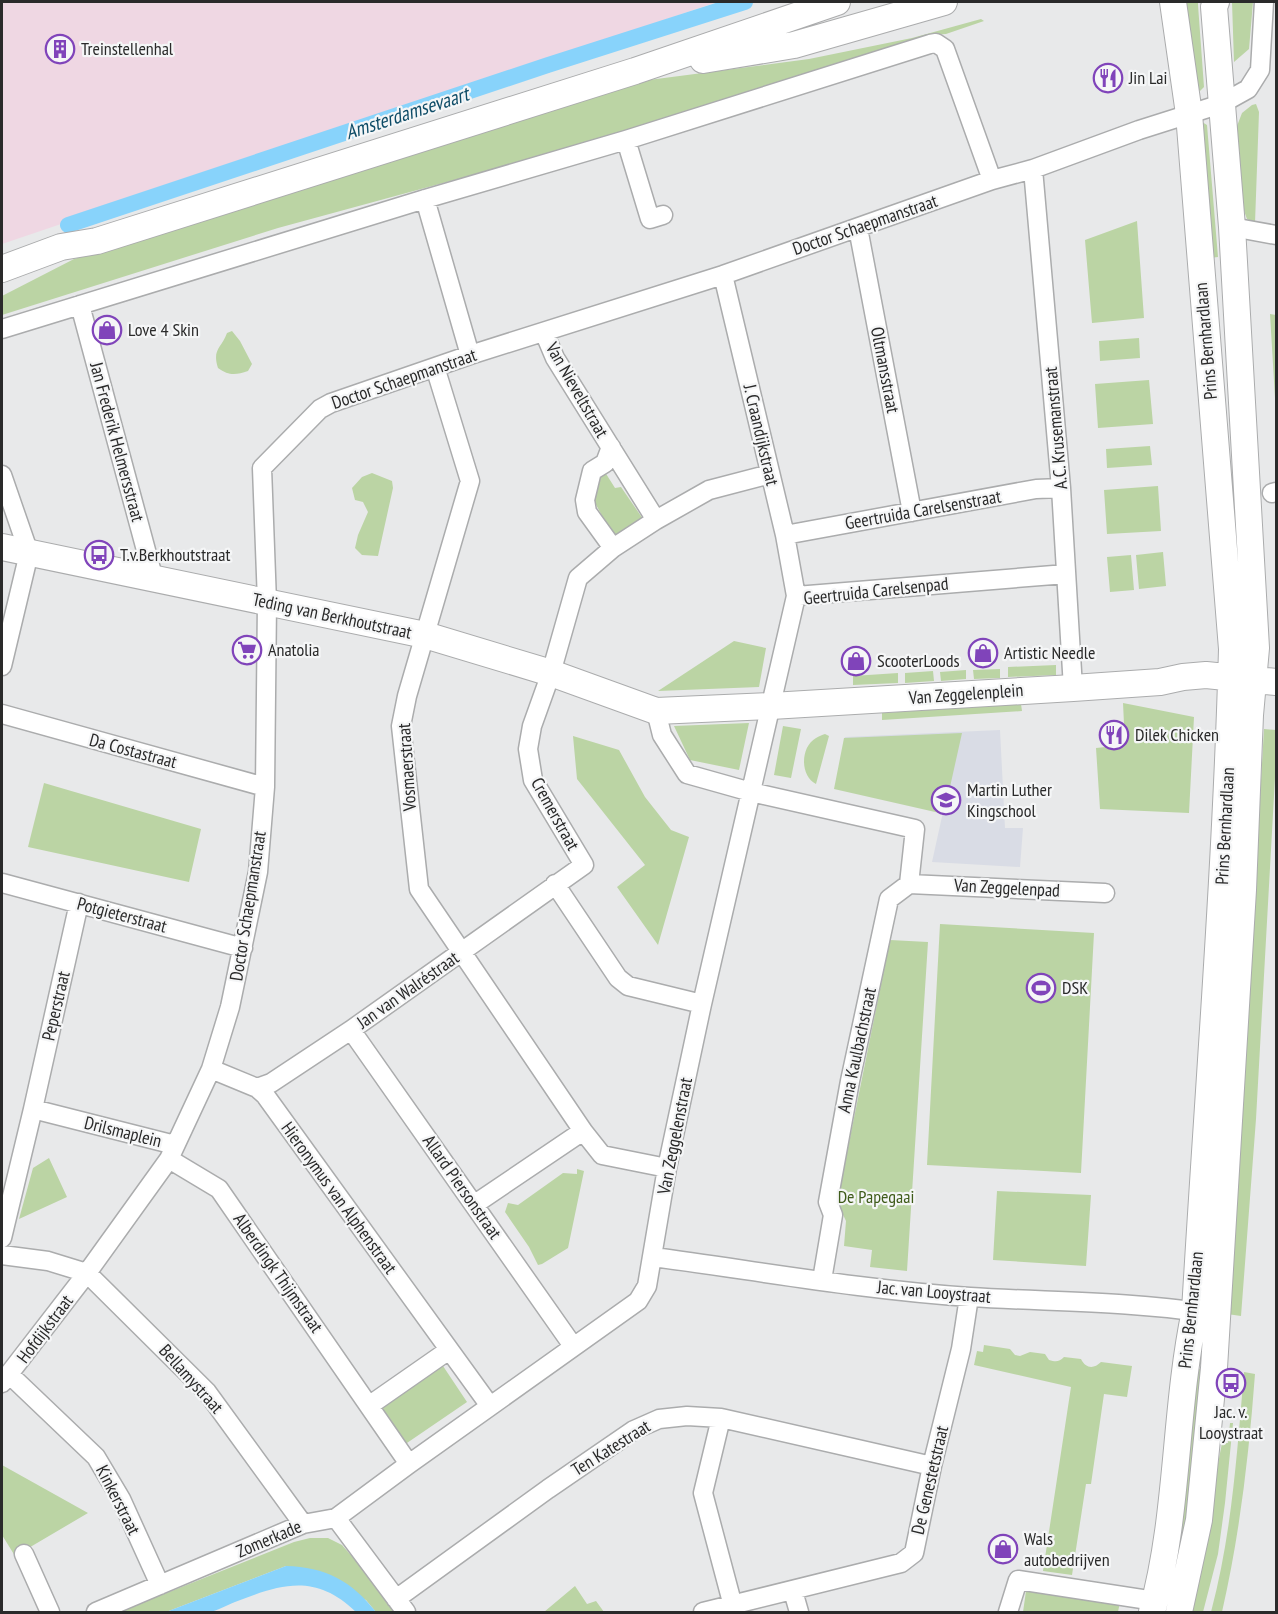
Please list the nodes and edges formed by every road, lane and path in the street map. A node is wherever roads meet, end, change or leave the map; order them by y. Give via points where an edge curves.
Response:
1 (837, 2) edge
2 (944, 2) edge
3 (1173, 2) edge
4 (1264, 2) edge
5 (1214, 3) edge
6 (635, 71) junction
7 (1221, 104) junction
8 (1189, 114) junction
9 (626, 140) junction
10 (1033, 169) junction
11 (992, 180) junction
12 (425, 199) junction
13 (663, 214) dead end
14 (858, 228) junction
15 (1232, 228) junction
16 (1276, 235) edge
17 (97, 241) junction
18 (2, 269) edge
19 (723, 274) junction
20 (2, 287) edge
21 (80, 305) junction
22 (2, 329) edge
23 (544, 332) junction
24 (470, 355) junction
25 (435, 367) junction
26 (611, 447) junction
27 (770, 474) junction
28 (2, 475) edge
29 (1061, 488) junction
30 (912, 512) junction
31 (656, 520) junction
32 (785, 536) junction
33 (2, 547) edge
34 (614, 548) junction
35 (29, 553) junction
36 (1066, 574) junction
37 (154, 579) junction
38 (796, 596) junction
39 (267, 602) junction
40 (425, 635) junction
41 (2, 666) edge
42 (551, 673) junction
43 (1254, 686) edge
44 (1073, 688) junction
45 (771, 706) junction
46 (656, 711) junction
47 (2, 714) edge
48 (265, 787) junction
49 (751, 792) junction
50 (2, 883) edge
51 (555, 884) junction
52 (909, 884) junction
53 (1105, 893) dead end
54 (79, 903) junction
55 (243, 948) junction
56 (461, 953) junction
57 (702, 1004) junction
58 (351, 1030) junction
59 (211, 1069) junction
60 (257, 1088) junction
61 (33, 1109) junction
62 (583, 1131) junction
63 (172, 1152) junction
64 (667, 1168) junction
65 (474, 1204) junction
66 (2, 1238) edge
67 (2, 1255) edge
68 (653, 1257) junction
69 (87, 1273) junction
70 (822, 1280) junction
71 (969, 1297) junction
72 (1206, 1313) junction
73 (573, 1346) junction
74 (449, 1350) junction
75 (6, 1379) edge
76 (370, 1405) junction
77 (490, 1406) junction
78 (721, 1418) junction
79 (409, 1464) junction
80 (932, 1466) junction
81 (336, 1518) junction
82 (303, 1524) junction
83 (24, 1554) dead end
84 (160, 1585) junction
85 (793, 1591) junction
86 (401, 1606) edge
87 (733, 1606) junction
88 (1154, 1607) edge
89 (50, 1612) edge
90 (96, 1612) edge
91 (703, 1612) edge
92 (799, 1612) edge
93 (1008, 1612) edge
94 (1179, 1612) edge

1 - 6 main road
2 - 6 main road via 794,45
3 - 8 main road, Prins Bernhardlaan
4 - 7 street via 1260,70 1248,89
5 - 7 main road, Prins Bernhardlaan
6 - 17 main road
7 - 8 street, Doctor Schaepmanstraat
7 - 15 main road, Prins Bernhardlaan
8 - 10 street, Doctor Schaepmanstraat
8 - 43 main road, Prins Bernhardlaan via 1232,633
9 - 11 street via 936,43 945,49
9 - 12 street
9 - 13 street via 650,219
10 - 11 street, Doctor Schaepmanstraat
10 - 29 street, A.C. Krusemanstraat
11 - 14 street, Doctor Schaepmanstraat
12 - 21 street
12 - 24 street
14 - 19 street, Doctor Schaepmanstraat
14 - 30 street, Oltmansstraat
15 - 16 street
15 - 43 main road, Prins Bernhardlaan via 1256,648
17 - 18 main road via 61,248
17 - 20 main road
19 - 23 street, Doctor Schaepmanstraat
19 - 27 street, J. Craandijkstraat
21 - 22 street
21 - 37 street, Jan Frederik Helmersstraat
23 - 24 street, Doctor Schaepmanstraat
23 - 26 street, Van Nieveltstraat via 555,358
24 - 25 street, Doctor Schaepmanstraat
25 - 39 street, Doctor Schaepmanstraat via 320,409 262,468
25 - 40 street, Vosmaerstraat via 470,481
26 - 31 street, Van Nieveltstraat
26 - 34 street via 605,463 592,471 585,500 587,512
27 - 31 street via 709,490
27 - 32 street, J. Craandijkstraat
28 - 35 street
29 - 30 street, Geertruida Carelsenstraat
29 - 36 street, A.C. Krusemanstraat
30 - 32 street, Geertruida Carelsenstraat
31 - 34 street, Cremerstraat
32 - 38 street, J. Craandijkstraat
33 - 35 main road, Teding van Berkhoutstraat
34 - 42 street, Cremerstraat via 578,578
35 - 37 main road, Teding van Berkhoutstraat
35 - 41 street
36 - 38 street, Geertruida Carelsenpad
36 - 44 street, A.C. Krusemanstraat
37 - 39 main road, Teding van Berkhoutstraat
38 - 45 street, Geertruida Carelsenpad
39 - 40 main road, Teding van Berkhoutstraat
39 - 48 street, Doctor Schaepmanstraat
40 - 42 main road, Teding van Berkhoutstraat
40 - 56 street, Vosmaerstraat via 401,726 419,889
42 - 46 main road, Teding van Berkhoutstraat
42 - 51 street, Cremerstraat via 528,749 533,780 584,865
43 - 44 main road, Van Zeggelenplein via 1181,687 1160,682
43 - 72 main road, Prins Bernhardlaan via 1221,889
44 - 45 main road, Van Zeggelenplein
45 - 46 main road, Van Zeggelenplein
45 - 49 street
46 - 49 street via 662,735 687,774
47 - 48 street, Da Costastraat
48 - 55 street, Doctor Schaepmanstraat via 258,872
49 - 52 street via 915,829
49 - 57 street, Van Zeggelenstraat
50 - 54 street, Potgieterstraat
51 - 56 street, Jan van Walréstraat
51 - 57 street via 618,978 628,986
52 - 53 street, Van Zeggelenpad
52 - 70 street, Anna Kaulbachstraat via 889,899 849,1081 828,1202 833,1215
54 - 55 street, Potgieterstraat
54 - 61 street, Peperstraat
55 - 59 street, Doctor Schaepmanstraat
56 - 58 street, Jan van Walréstraat
56 - 62 street, Vosmaerstraat
57 - 64 street, Van Zeggelenstraat
58 - 60 street, Jan van Walréstraat via 271,1083
58 - 65 street, Allard Piersonstraat
59 - 60 street, Hieronymus van Alphenstraat
59 - 63 street, Doctor Schaepmanstraat
60 - 74 street, Hieronymus van Alphenstraat
61 - 63 street, Drilsmaplein
61 - 66 street
62 - 64 street, Vosmaerstraat via 602,1155
62 - 65 street
63 - 69 street, Drilsmaplein
63 - 76 street, Alberdingk Thijmstraat via 219,1189
64 - 68 street, Van Zeggelenstraat
65 - 73 street, Allard Piersonstraat
67 - 69 street via 48,1261
68 - 70 street, Jac. van Looystraat
68 - 73 street, Van Zeggelenstraat via 647,1286 638,1301
69 - 75 street, Hofdijkstraat
69 - 82 street, Bellamystraat via 207,1392
70 - 71 street, Jac. van Looystraat
71 - 72 street, Jac. van Looystraat via 1153,1305
71 - 80 street, De Genestetstraat via 962,1349
72 - 88 main road, Prins Bernhardlaan via 1186,1355 1173,1497
72 - 94 main road, Prins Bernhardlaan via 1207,1452 1199,1520
73 - 77 street, Van Zeggelenstraat
74 - 76 street
74 - 77 street
75 - 84 street, Kinkerstraat via 96,1457 121,1499
76 - 79 street
77 - 79 street, Van Zeggelenstraat
78 - 80 street, Ten Katestraat
78 - 86 street, Ten Katestraat via 659,1419 634,1430 548,1489
78 - 87 street via 703,1493
79 - 81 street, Van Zeggelenstraat
80 - 85 street, De Genestetstraat via 914,1553 901,1563
81 - 82 street, Zomerkade
81 - 86 street
82 - 84 street, Zomerkade
83 - 89 street
84 - 90 street, Zomerkade
85 - 87 street, De Genestetstraat
85 - 92 street
87 - 91 street, De Genestetstraat
88 - 93 street via 1018,1580

